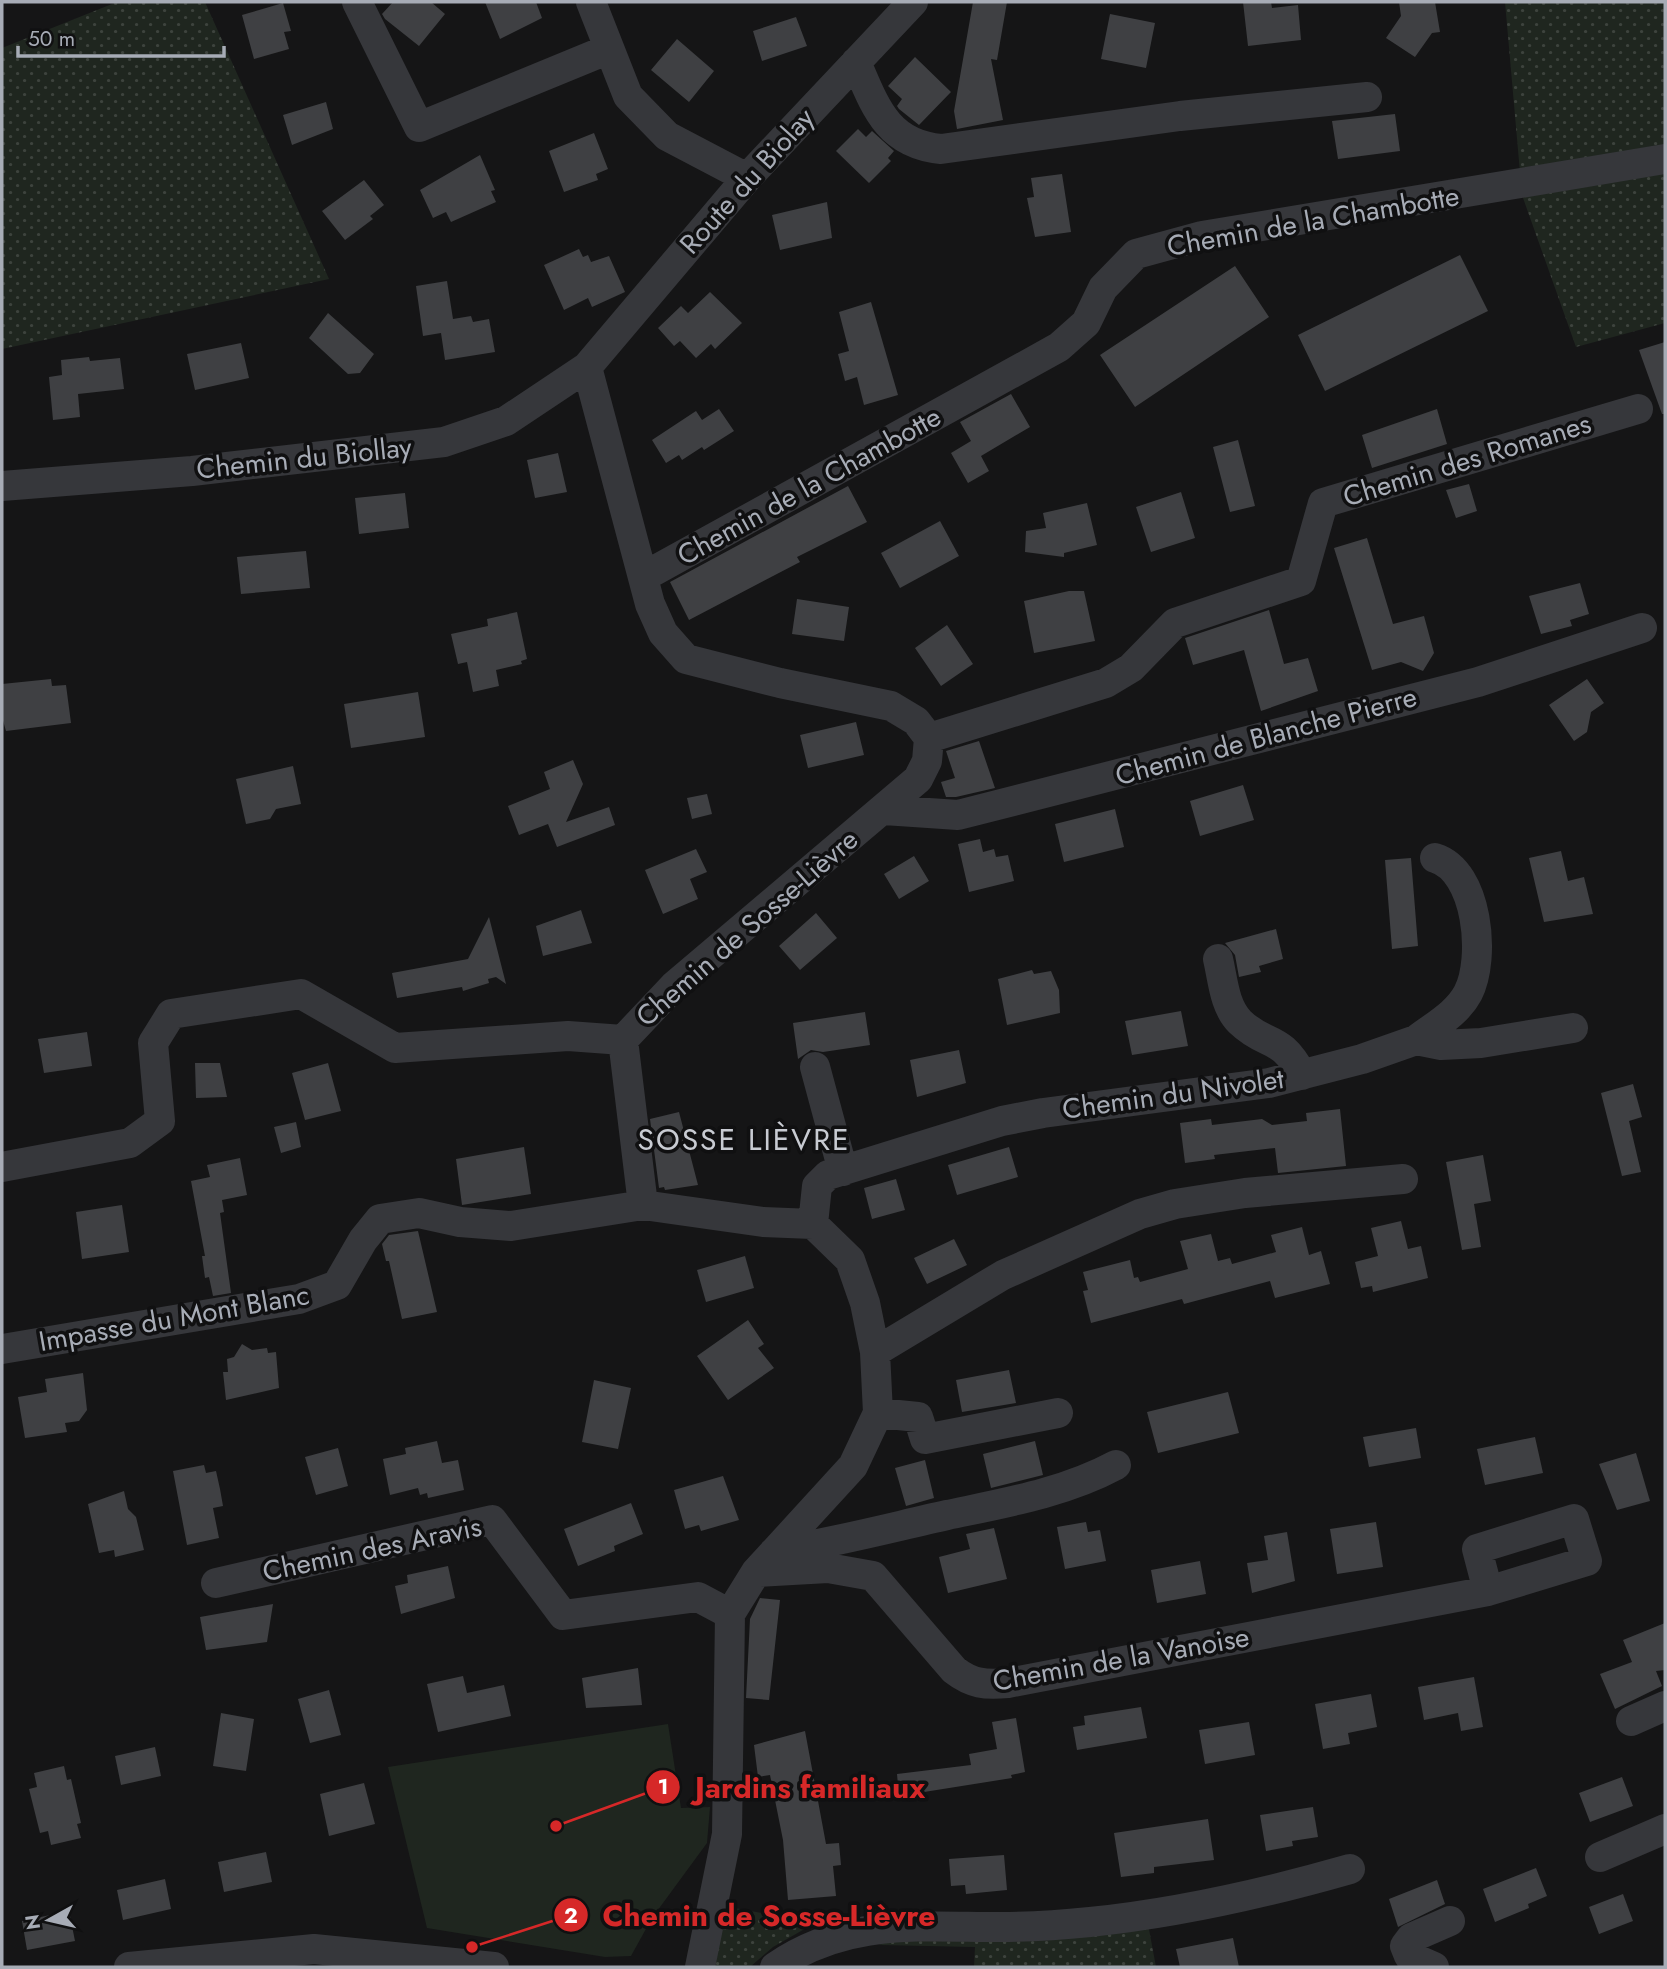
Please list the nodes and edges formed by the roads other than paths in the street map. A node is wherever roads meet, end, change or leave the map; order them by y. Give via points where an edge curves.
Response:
1 (358, 2) edge
2 (592, 2) edge
3 (913, 2) edge
4 (610, 49) junction
5 (856, 62) junction
6 (1367, 97) dead end
7 (1665, 159) edge
8 (747, 178) junction
9 (587, 367) junction
10 (1638, 409) dead end
11 (2, 486) edge
12 (643, 577) junction
13 (1642, 628) dead end
14 (929, 738) junction
15 (884, 810) junction
16 (1435, 858) dead end
17 (1218, 959) dead end
18 (1573, 1028) dead end
19 (622, 1040) junction
20 (1416, 1040) junction
21 (815, 1068) dead end
22 (1302, 1075) junction
23 (2, 1167) edge
24 (844, 1171) junction
25 (1403, 1179) dead end
26 (643, 1205) junction
27 (813, 1224) junction
28 (2, 1349) edge
29 (875, 1352) junction
30 (878, 1413) junction
31 (1058, 1413) dead end
32 (1116, 1465) dead end
33 (765, 1562) junction
34 (216, 1583) dead end
35 (1488, 1591) dead end
36 (730, 1614) junction
37 (1665, 1706) edge
38 (1631, 1721) dead end
39 (1665, 1829) edge
40 (1600, 1857) dead end
41 (1350, 1869) dead end
42 (1450, 1921) dead end
43 (208, 1962) edge
44 (491, 1966) edge
45 (129, 1967) edge
46 (700, 1967) edge
47 (775, 1967) edge
48 (1434, 1967) edge

1 - 4 street via 419,127
2 - 4 street
3 - 5 street, Route du Biolay
4 - 8 street via 628,96 667,136
5 - 6 street via 888,124 906,141 941,149 1180,116
5 - 8 street, Route du Biolay
7 - 12 street, Chemin de la Chambotte via 1202,236 1136,254 1103,288 1086,323 1059,347
8 - 9 street, Route du Biolay
9 - 11 street, Chemin du Biollay via 506,421 444,442 192,471
9 - 12 street
10 - 14 street, Chemin des Romanes via 1323,503 1301,580 1174,623 1131,668 1106,683
12 - 14 street via 663,634 685,659 891,706 916,720
13 - 15 street, Chemin de Blanche Pierre via 1478,682 958,815
14 - 15 street, Chemin de Sosse-Lièvre via 928,761 918,779
15 - 19 street, Chemin de Sosse-Lièvre via 674,986
16 - 20 street via 1456,872 1465,887 1477,958 1468,993 1458,1007
17 - 22 street via 1225,993 1239,1021 1282,1045
18 - 20 street, Chemin du Nivolet via 1481,1043 1441,1045
19 - 23 street via 568,1036 395,1048 302,994 171,1014 153,1043 160,1121 130,1143
19 - 26 street, Chemin de Sosse-Lièvre
20 - 22 street, Chemin du Nivolet
21 - 24 street
22 - 24 street, Chemin du Nivolet via 1016,1118
24 - 27 street, Chemin du Nivolet via 828,1175 817,1186
25 - 29 street via 1245,1193 1140,1214 1003,1275
26 - 27 street via 763,1222
26 - 28 street, Impasse du Mont Blanc via 511,1226 419,1213 380,1219 337,1285 299,1299
27 - 29 street via 849,1260 865,1303
29 - 30 street
30 - 31 street via 918,1417 925,1438
30 - 33 street via 853,1466
32 - 33 street via 1038,1495
33 - 35 street, Chemin de la Vanoise via 873,1576 954,1670 969,1681 986,1685
33 - 36 street
34 - 36 street, Chemin des Aravis via 492,1520 563,1615 698,1597
36 - 46 street via 727,1834
37 - 38 street
39 - 40 street
41 - 47 street via 1283,1888 1091,1922 902,1926 850,1932 807,1946
42 - 48 street via 1411,1938 1405,1946 1409,1956
43 - 44 street via 314,1949
43 - 45 street

